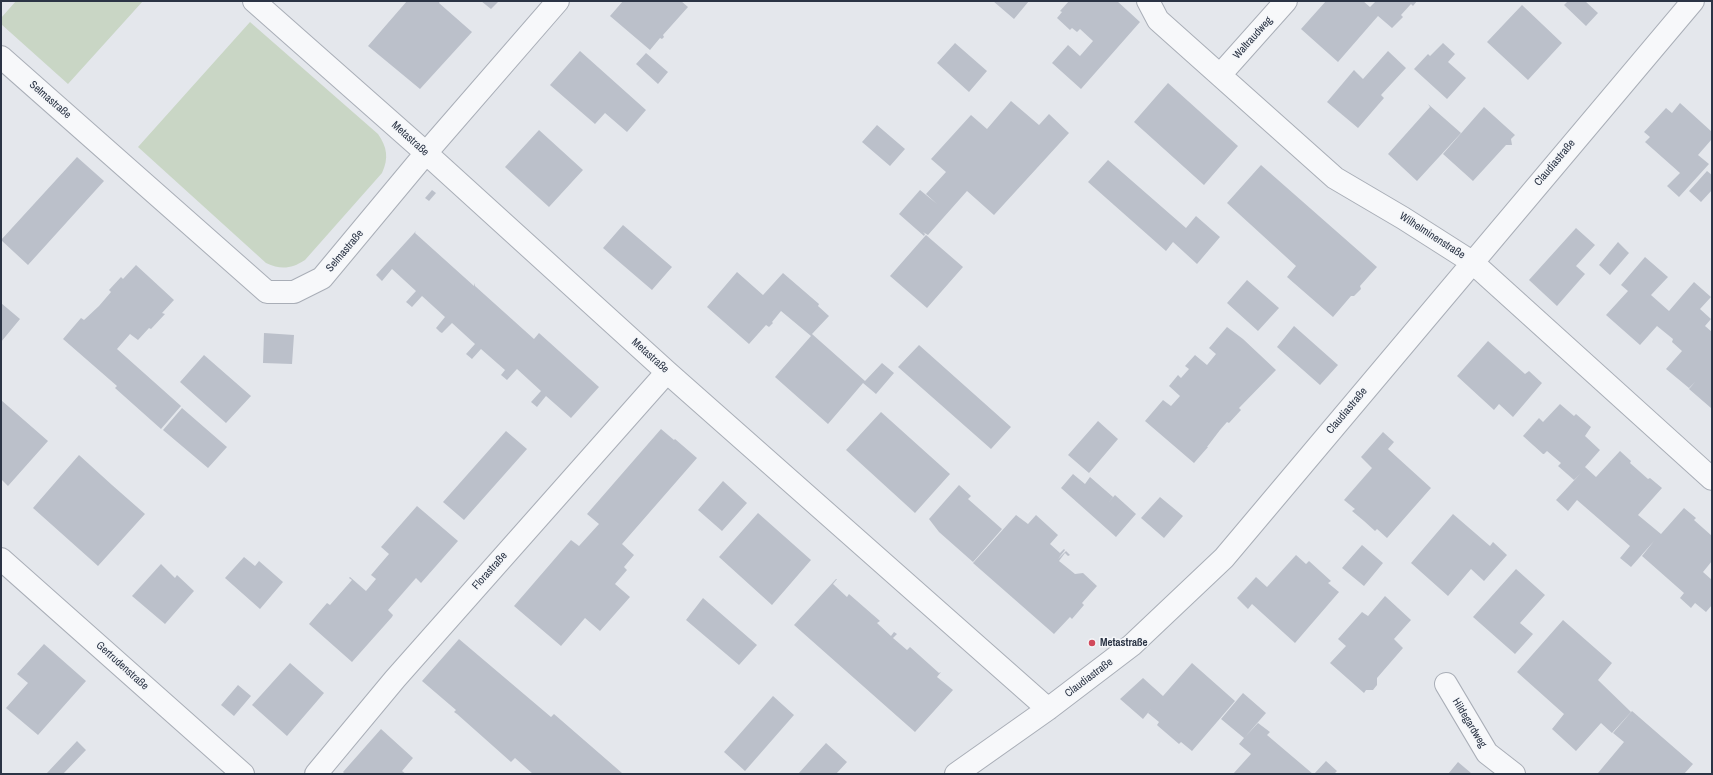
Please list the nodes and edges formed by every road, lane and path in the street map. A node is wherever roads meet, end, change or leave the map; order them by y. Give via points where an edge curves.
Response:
1 (254, 1) edge
2 (558, 1) edge
3 (1148, 1) edge
4 (1286, 1) edge
5 (1692, 1) edge
6 (1, 57) edge
7 (1220, 75) junction
8 (426, 153) junction
9 (1472, 262) junction
10 (667, 372) junction
11 (1712, 479) edge
12 (1, 559) edge
13 (1446, 684) dead end
14 (1048, 709) junction
15 (243, 774) edge
16 (316, 774) edge
17 (956, 774) edge
18 (1514, 774) edge

1 - 8 street, Metastraße
2 - 8 street, Selmastraße
3 - 7 street, Wilhelminenstraße via 1158,20
4 - 7 street, Waltraudweg
5 - 9 street, Claudiastraße
6 - 8 street, Selmastraße via 267,292 294,292 322,278
7 - 9 street, Wilhelminenstraße via 1335,178
8 - 10 street, Metastraße
9 - 11 street, Wilhelminenstraße
9 - 14 street, Claudiastraße via 1224,558 1132,645
10 - 14 street, Metastraße
10 - 16 street, Florastraße via 395,679
12 - 15 street, Gertrudenstraße
13 - 18 street, Hildegardweg via 1487,753
14 - 17 street, Claudiastraße

